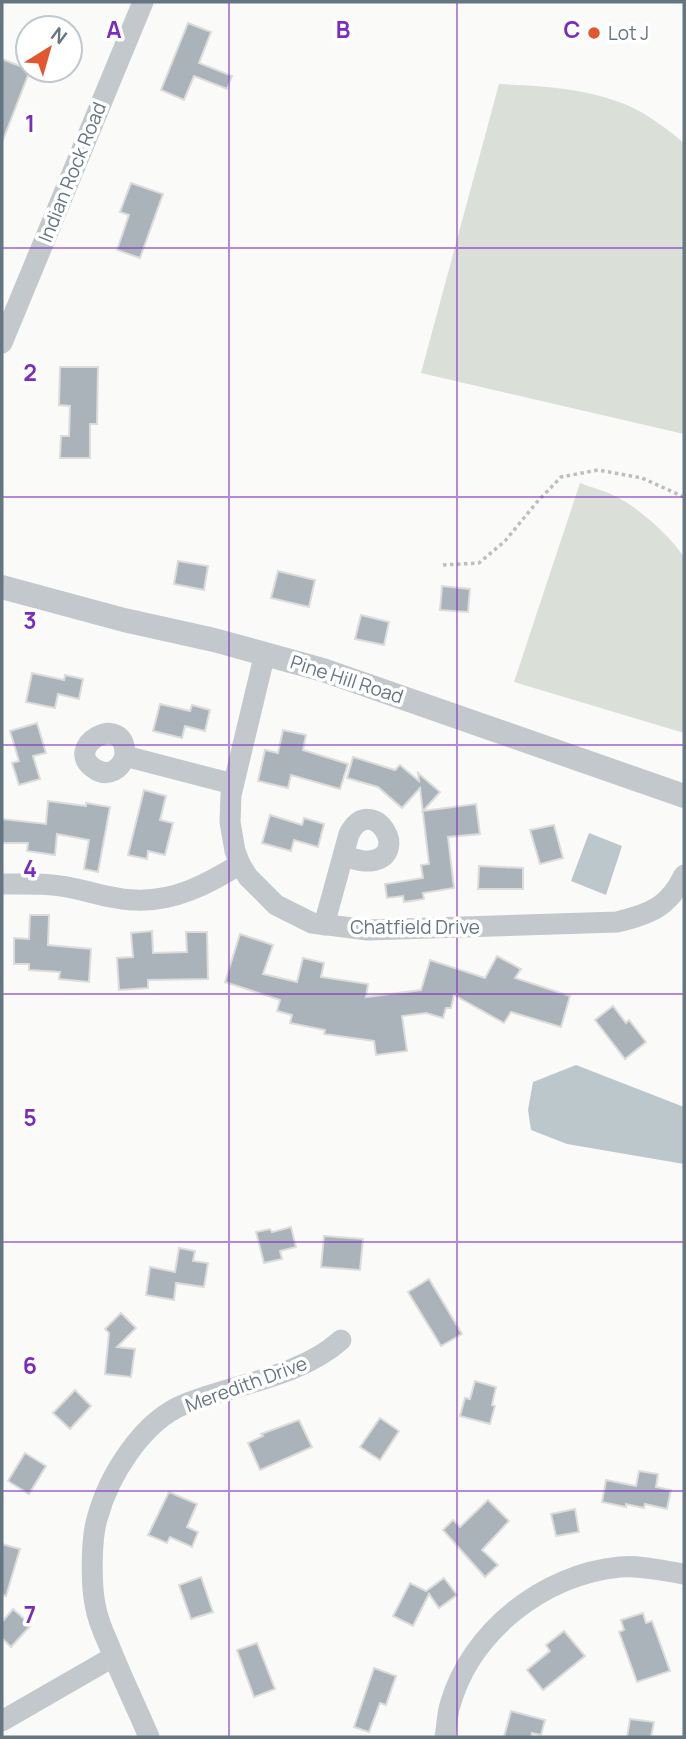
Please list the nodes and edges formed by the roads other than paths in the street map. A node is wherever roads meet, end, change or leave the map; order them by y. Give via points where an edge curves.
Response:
1 (143, 2) edge
2 (2, 342) edge
3 (2, 587) edge
4 (265, 653) junction
5 (125, 756) dead end
6 (233, 784) junction
7 (684, 796) edge
8 (343, 856) dead end
9 (240, 864) junction
10 (684, 876) edge
11 (2, 884) edge
12 (677, 906) edge
13 (324, 925) junction
14 (341, 1340) dead end
15 (684, 1574) edge
16 (113, 1657) junction
17 (2, 1721) edge
18 (149, 1737) edge
19 (445, 1737) edge

1 - 2 street, Indian Rock Road
3 - 4 street, Pine Hill Road
4 - 6 street, Chatfield Drive
4 - 7 street, Pine Hill Road
5 - 6 street
6 - 9 street, Chatfield Drive via 230,822
8 - 13 street
9 - 11 street via 200,887 158,899 135,900 50,885
9 - 13 street, Chatfield Drive via 276,905
10 - 12 street, Chatfield Drive
12 - 13 street, Chatfield Drive via 592,924 368,930
14 - 16 street, Meredith Drive via 306,1364 182,1405 136,1442 96,1521 95,1606
15 - 19 street via 622,1566 577,1575 531,1598 492,1631 467,1665 449,1706
16 - 17 street
16 - 18 street, Meredith Drive

